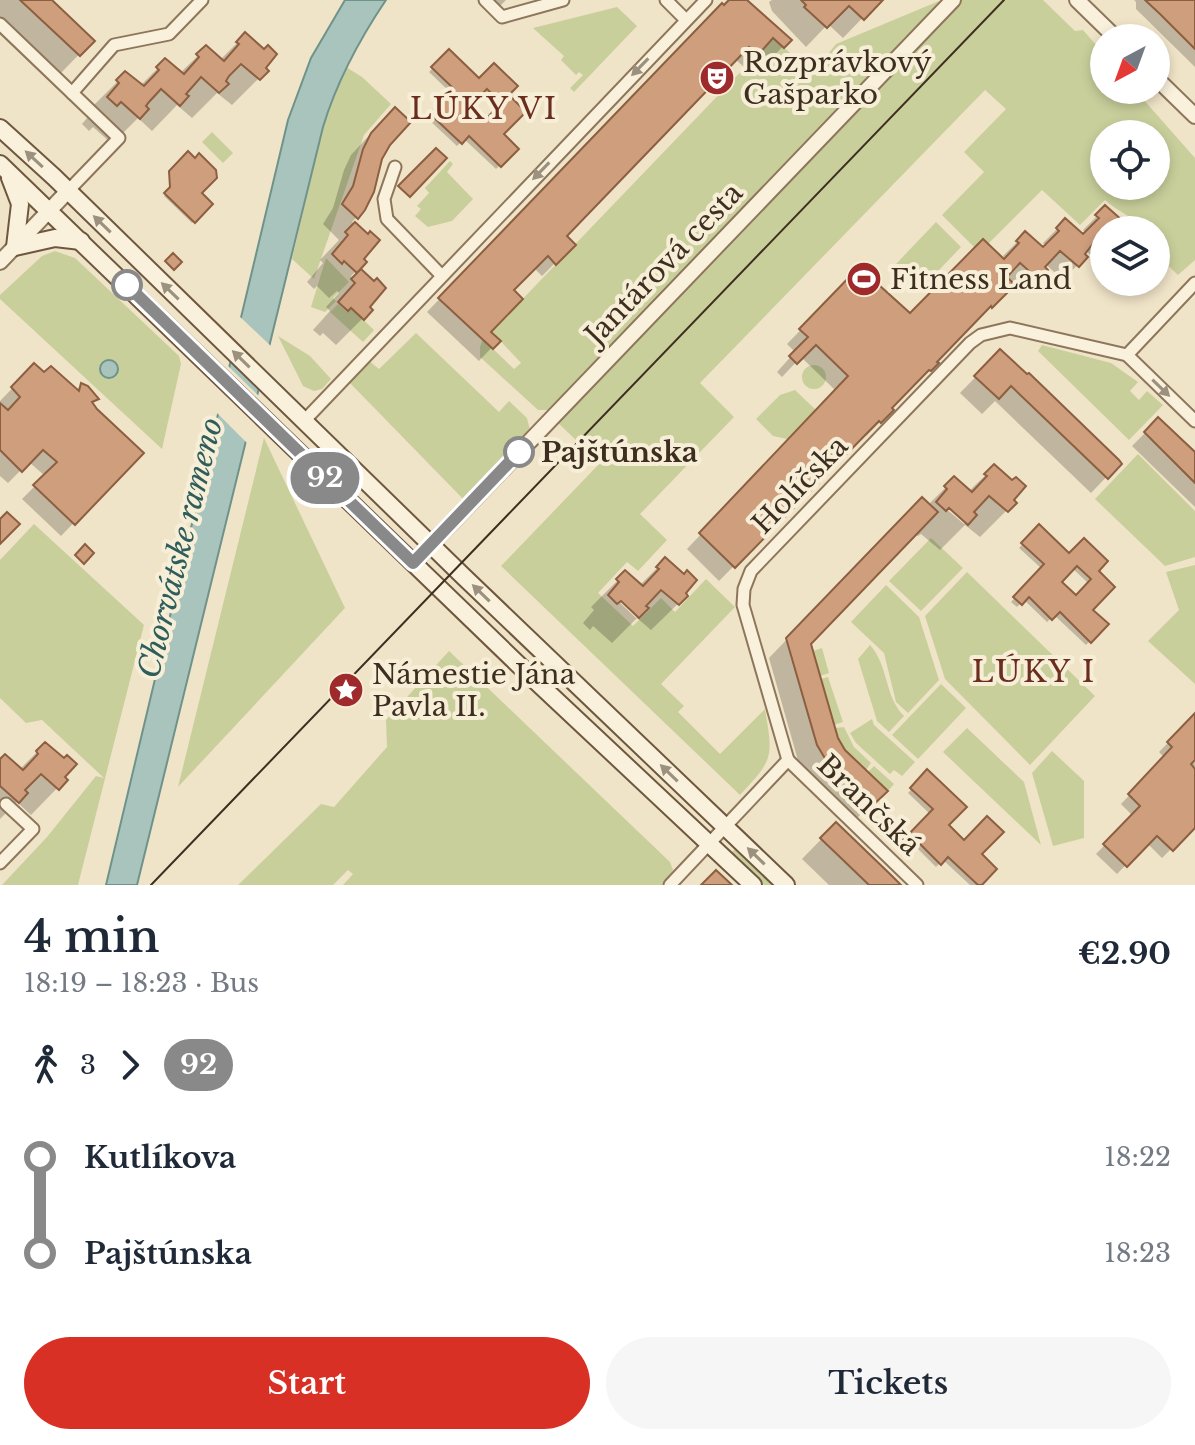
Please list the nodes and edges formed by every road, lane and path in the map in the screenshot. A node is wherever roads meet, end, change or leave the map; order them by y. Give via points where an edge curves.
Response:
1 (202, 0) edge
2 (485, 0) edge
3 (563, 0) edge
4 (666, 0) edge
5 (706, 0) edge
6 (953, 0) edge
7 (1077, 0) edge
8 (686, 20) junction
9 (0, 24) edge
10 (1102, 24) edge
11 (1170, 92) edge
12 (72, 93) junction
13 (1195, 116) edge
14 (0, 128) edge
15 (3, 166) edge
16 (395, 167) dead end
17 (68, 191) junction
18 (49, 210) junction
19 (81, 241) junction
20 (15, 247) junction
21 (0, 262) edge
22 (441, 275) junction
23 (1195, 283) edge
24 (1127, 355) junction
25 (304, 421) junction
26 (1195, 421) edge
27 (431, 545) junction
28 (413, 563) junction
29 (788, 760) junction
30 (6, 804) dead end
31 (726, 827) junction
32 (709, 844) junction
33 (0, 863) edge
34 (670, 885) edge
35 (753, 885) edge
36 (786, 885) edge
37 (917, 885) edge

1 - 12 street via 169,34 114,45
2 - 3 street via 502,17
4 - 8 street
5 - 8 street
6 - 27 street, Jantárová cesta
7 - 10 street
8 -> 22 street
9 - 12 street
11 - 13 street
12 - 17 street via 119,138
17 -> 14 main road
15 - 18 main road
15 - 20 main road via 19,196
16 - 22 street via 384,199 387,219
17 - 18 street
25 -> 17 main road
18 - 19 main road
18 - 20 street
19 - 20 main road via 55,238
19 - 28 main road
20 - 21 street
22 - 25 street
23 - 24 street
24 -> 26 street
24 - 29 street, Holíčska via 1010,328 981,335 751,571 743,605
25 - 27 main road
27 - 28 street, Jantárová cesta
31 -> 27 main road
28 - 32 main road
29 - 31 street
29 - 37 street, Brančská
30 - 33 street via 33,829
31 - 32 street
36 -> 31 main road
32 - 34 street
32 - 35 main road

